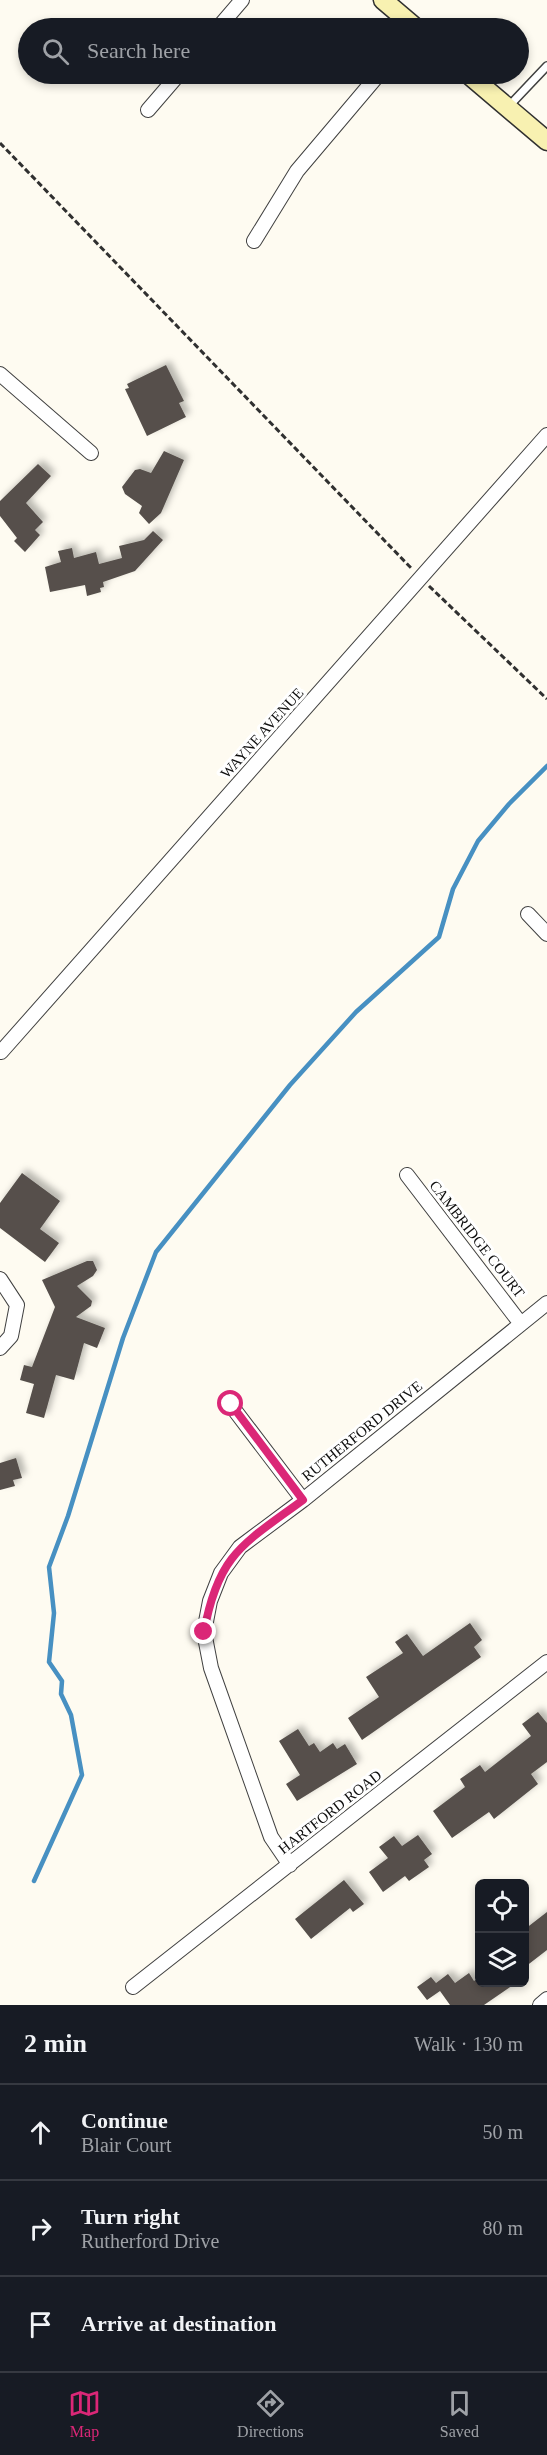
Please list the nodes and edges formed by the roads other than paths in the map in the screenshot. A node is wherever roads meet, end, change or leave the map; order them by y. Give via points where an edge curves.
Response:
1 (242, 0) edge
2 (383, 0) edge
3 (227, 18) edge
4 (404, 18) edge
5 (547, 66) edge
6 (170, 84) edge
7 (371, 84) edge
8 (480, 84) edge
9 (508, 107) junction
10 (148, 110) dead end
11 (547, 141) edge
12 (254, 241) dead end
13 (0, 374) edge
14 (547, 435) edge
15 (91, 453) dead end
16 (528, 914) dead end
17 (547, 934) edge
18 (1, 1052) edge
19 (407, 1175) dead end
20 (0, 1279) edge
21 (547, 1303) edge
22 (521, 1324) junction
23 (0, 1348) edge
24 (231, 1404) dead end
25 (303, 1500) junction
26 (547, 1662) edge
27 (290, 1865) junction
28 (134, 1987) dead end
29 (547, 1999) edge
30 (540, 2005) edge

1 - 3 street
2 - 4 main road
5 - 9 lane
6 - 10 street
7 - 12 street via 297,171
8 - 9 main road
9 - 11 main road
13 - 15 street
14 - 18 street, WAYNE AVENUE
16 - 17 street
19 - 22 street, CAMBRIDGE COURT
20 - 23 street via 17,1305 11,1336
21 - 22 street, RUTHERFORD DRIVE
22 - 25 street, RUTHERFORD DRIVE
24 - 25 street
25 - 27 street, RUTHERFORD DRIVE via 240,1547 221,1573 204,1632 211,1668 271,1836
26 - 27 street, HARTFORD ROAD
27 - 28 street, HARTFORD ROAD
29 - 30 street

